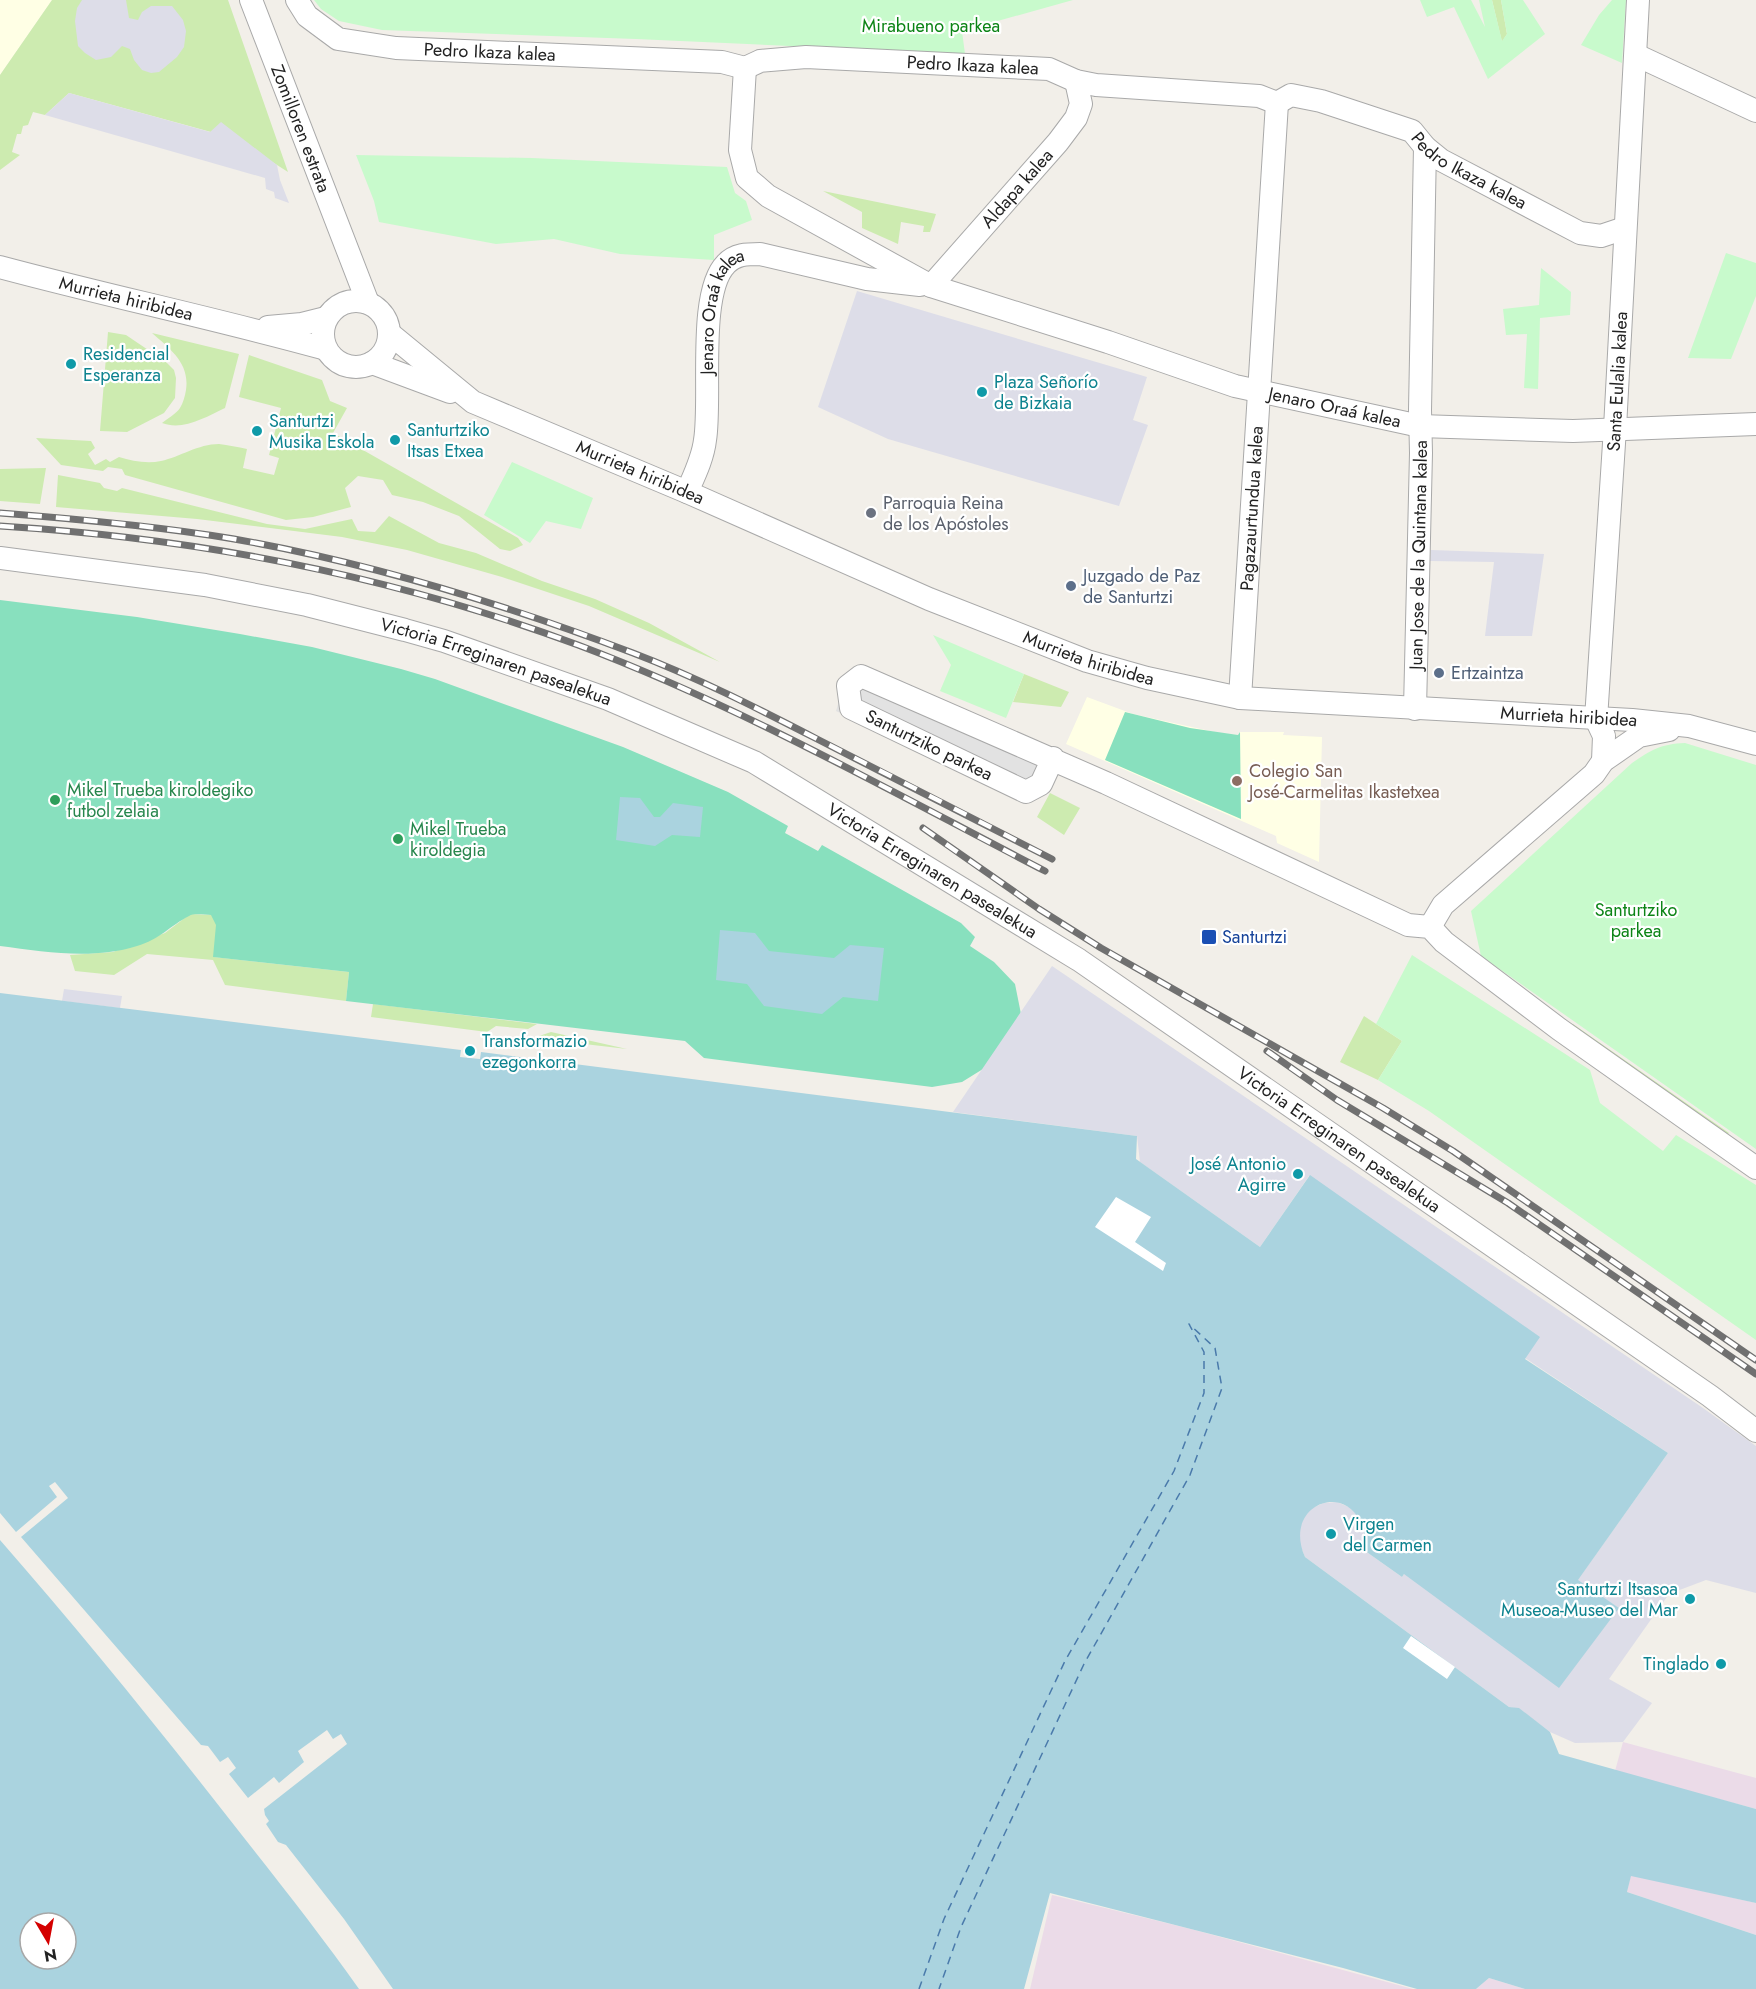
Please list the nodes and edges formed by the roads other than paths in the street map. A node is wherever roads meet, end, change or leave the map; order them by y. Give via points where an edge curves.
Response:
1 (251, 0) edge
2 (297, 0) edge
3 (1638, 0) edge
4 (1636, 55) junction
5 (745, 69) junction
6 (1076, 81) junction
7 (1277, 103) junction
8 (1756, 111) edge
9 (1425, 147) junction
10 (1625, 228) junction
11 (351, 257) junction
12 (0, 267) edge
13 (931, 286) junction
14 (368, 303) junction
15 (332, 312) junction
16 (255, 329) junction
17 (389, 333) junction
18 (326, 349) junction
19 (372, 363) junction
20 (1258, 390) junction
21 (465, 397) junction
22 (1756, 424) edge
23 (1420, 426) junction
24 (1615, 428) junction
25 (687, 492) junction
26 (0, 558) edge
27 (1240, 698) junction
28 (1415, 709) junction
29 (1596, 719) junction
30 (1689, 726) junction
31 (1756, 744) edge
32 (1053, 758) junction
33 (1603, 761) junction
34 (1430, 927) junction
35 (1756, 1168) edge
36 (1756, 1431) edge

1 - 11 street, Zomilloren estrata
2 - 5 street, Pedro Ikaza kalea via 307,16 338,39 366,44 520,55 722,62
3 - 4 street, Santa Eulalia kalea
4 - 8 street
4 - 10 street, Santa Eulalia kalea
5 - 6 street, Pedro Ikaza kalea via 760,61 806,57 1049,69
5 - 13 street, Jenaro Oraá kalea via 740,150 747,178 768,196
6 - 7 street, Pedro Ikaza kalea via 1259,96
6 - 13 street, Aldapa kalea via 1081,104 1076,118
7 - 9 street, Pedro Ikaza kalea via 1291,94 1321,101 1412,131
7 - 20 street, Pagazaurtundua kalea
9 - 10 street, Pedro Ikaza kalea via 1442,160 1580,233 1601,236
9 - 23 street, Juan Jose de la Quintana kalea
10 - 24 street, Santa Eulalia kalea
11 - 14 street, Zomilloren estrata
11 - 15 street
12 - 16 street, Murrieta hiribidea
13 - 20 street, Jenaro Oraá kalea via 1235,386
13 - 25 street, Jenaro Oraá kalea via 867,279 760,254 743,254 724,265 709,312 705,441
14 - 15 street via 357,301
14 - 17 street via 383,315
15 - 16 street, Murrieta hiribidea via 302,324
15 - 18 street via 323,328
16 - 18 street, Murrieta hiribidea
17 - 19 street via 385,351
17 - 21 street, Murrieta hiribidea
18 - 19 street via 341,364 362,367
19 - 21 street, Murrieta hiribidea
20 - 23 street, Jenaro Oraá kalea
20 - 27 street, Pagazaurtundua kalea
21 - 25 street, Murrieta hiribidea
22 - 24 street, Jenaro Oraá kalea
23 - 24 street, Jenaro Oraá kalea via 1573,431
23 - 28 street, Juan Jose de la Quintana kalea
24 - 29 street, Santa Eulalia kalea
25 - 27 street, Murrieta hiribidea via 929,599 1087,661
26 - 36 street, Victoria Erreginaren pasealekua via 205,585 307,604 405,630 608,699 754,762 1079,960
27 - 28 street, Murrieta hiribidea
28 - 29 street, Murrieta hiribidea
29 - 30 street, Murrieta hiribidea
29 - 33 street, Santa Eulalia kalea via 1604,736
30 - 31 street, Murrieta hiribidea
30 - 33 street via 1639,736
32 - 32 street, Santurtziko parkea via 861,675 849,686 851,708 1026,792 1041,784
32 - 34 street, Santurtziko parkea via 1408,925
33 - 34 street via 1594,774 1443,905
34 - 35 street via 1444,942 1559,1029

